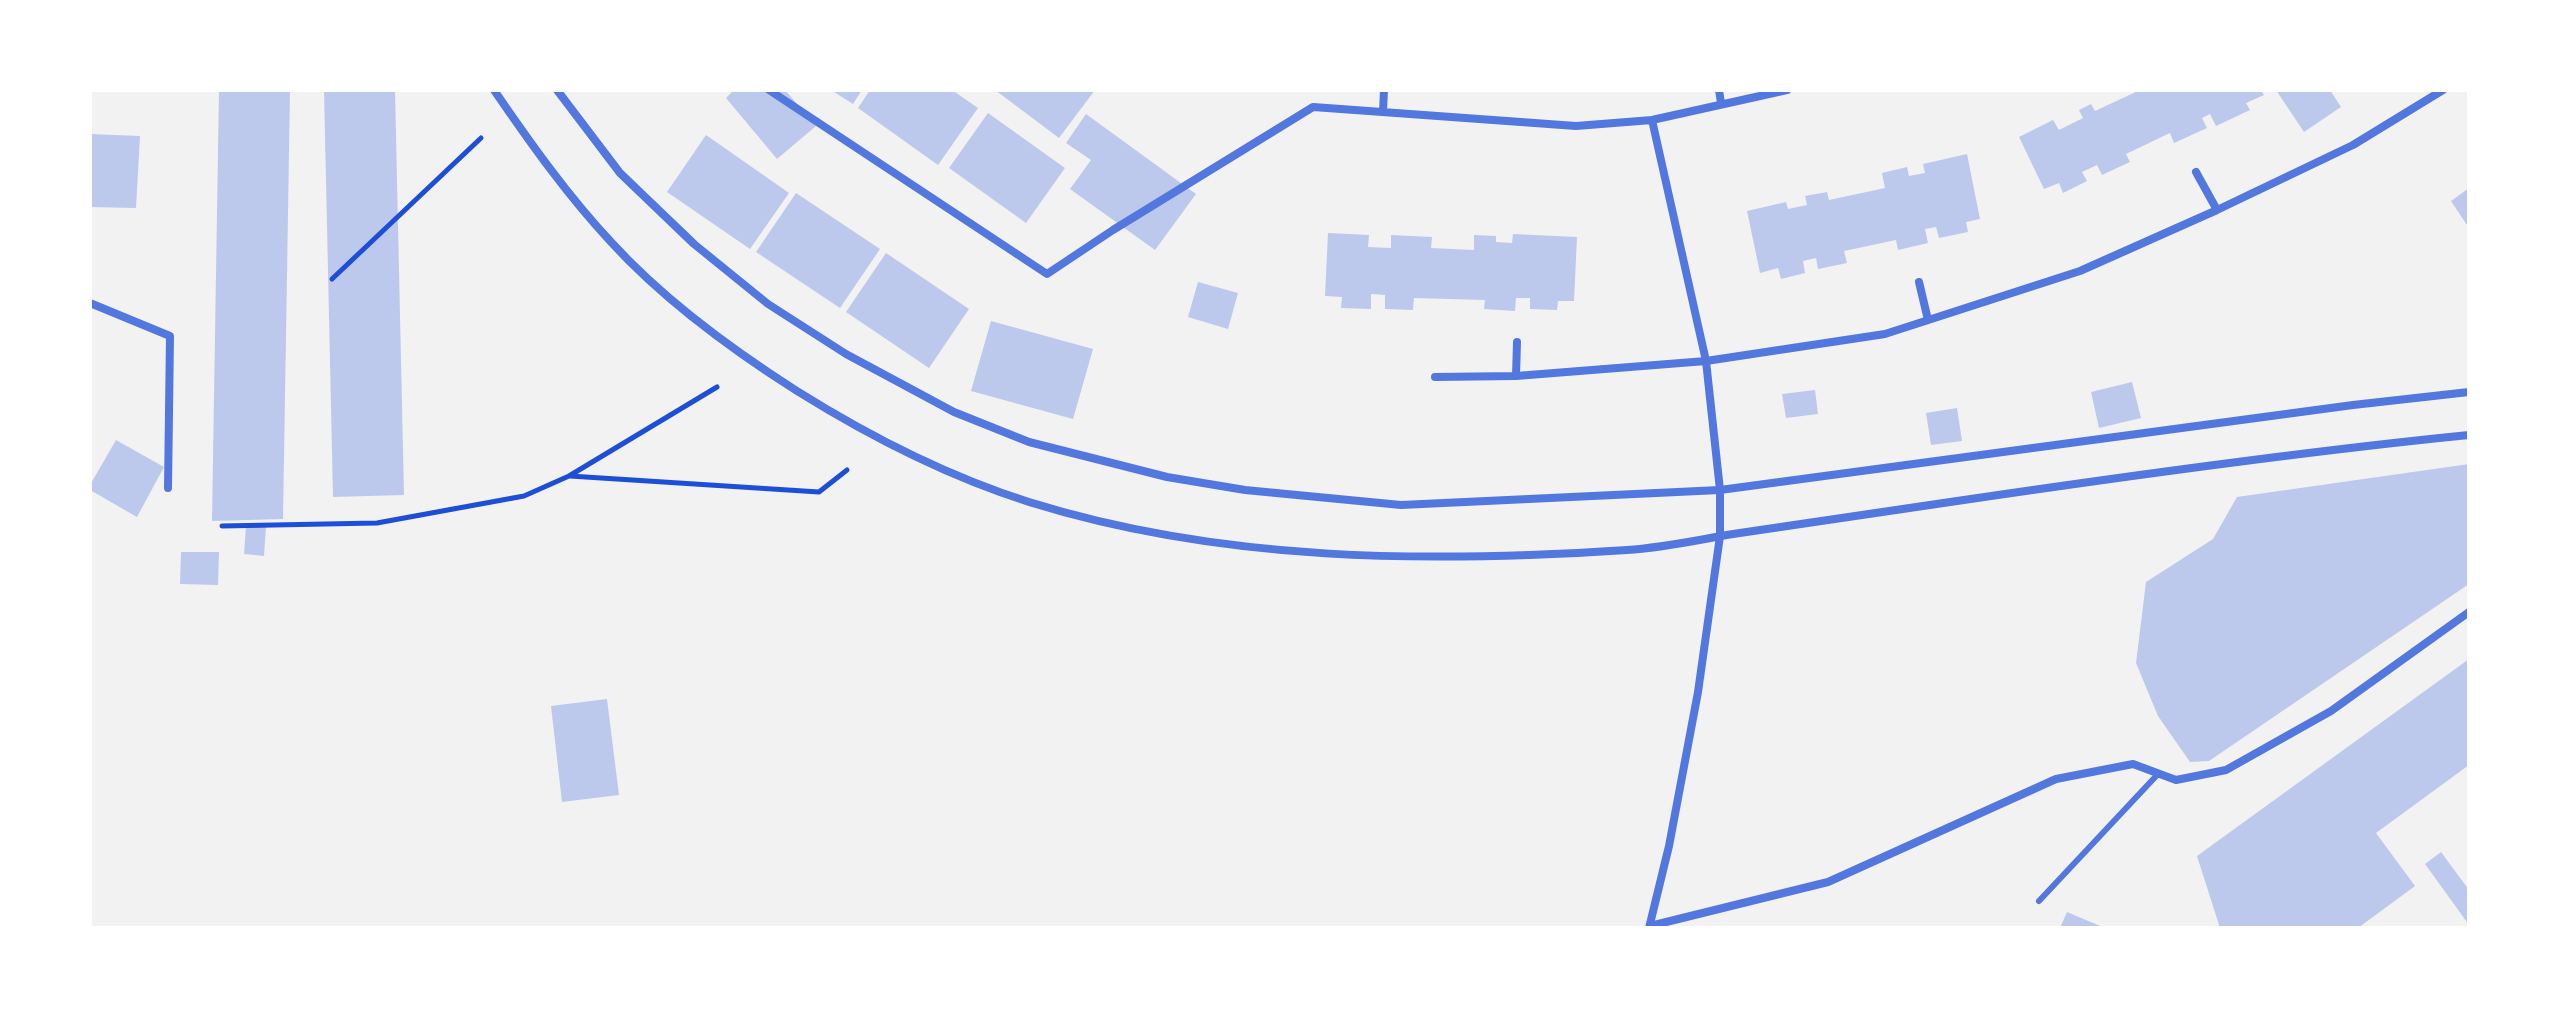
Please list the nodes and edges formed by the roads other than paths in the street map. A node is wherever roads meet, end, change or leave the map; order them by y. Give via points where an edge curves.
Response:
1 (494, 90) edge
2 (557, 90) edge
3 (769, 90) edge
4 (1384, 90) edge
5 (1719, 90) edge
6 (1787, 90) edge
7 (2443, 90) edge
8 (1721, 103) junction
9 (1383, 112) junction
10 (1652, 120) junction
11 (2196, 172) dead end
12 (2217, 210) junction
13 (1919, 282) dead end
14 (90, 303) edge
15 (1928, 320) junction
16 (1517, 342) dead end
17 (1706, 361) junction
18 (1516, 376) junction
19 (1435, 377) dead end
20 (2469, 392) edge
21 (2469, 435) edge
22 (168, 488) dead end
23 (1720, 490) junction
24 (1720, 536) junction
25 (2469, 612) edge
26 (2158, 774) junction
27 (2039, 901) dead end
28 (1649, 927) edge

1 - 24 street via 547,168 614,246 742,356 841,419 936,466 1028,501 1125,526 1231,544 1419,558 1633,550
2 - 23 street via 620,173 694,244 768,304 902,385 1029,442 1167,477 1401,505
3 - 9 street via 1047,274 1313,107
4 - 9 street
5 - 8 street
6 - 8 street
7 - 12 street via 2353,145
8 - 10 street
9 - 10 street via 1576,126
10 - 17 street
11 - 12 street
12 - 15 street via 2080,271
13 - 15 street
14 - 22 street via 170,336
15 - 17 street via 1885,334
16 - 18 street
17 - 18 street
17 - 23 street
18 - 19 street
20 - 23 street
21 - 24 street
23 - 24 street
24 - 28 street via 1698,692
25 - 26 street via 2331,711 2226,770 2176,780
26 - 27 lane
26 - 28 street via 2133,764 2056,779 1828,882

